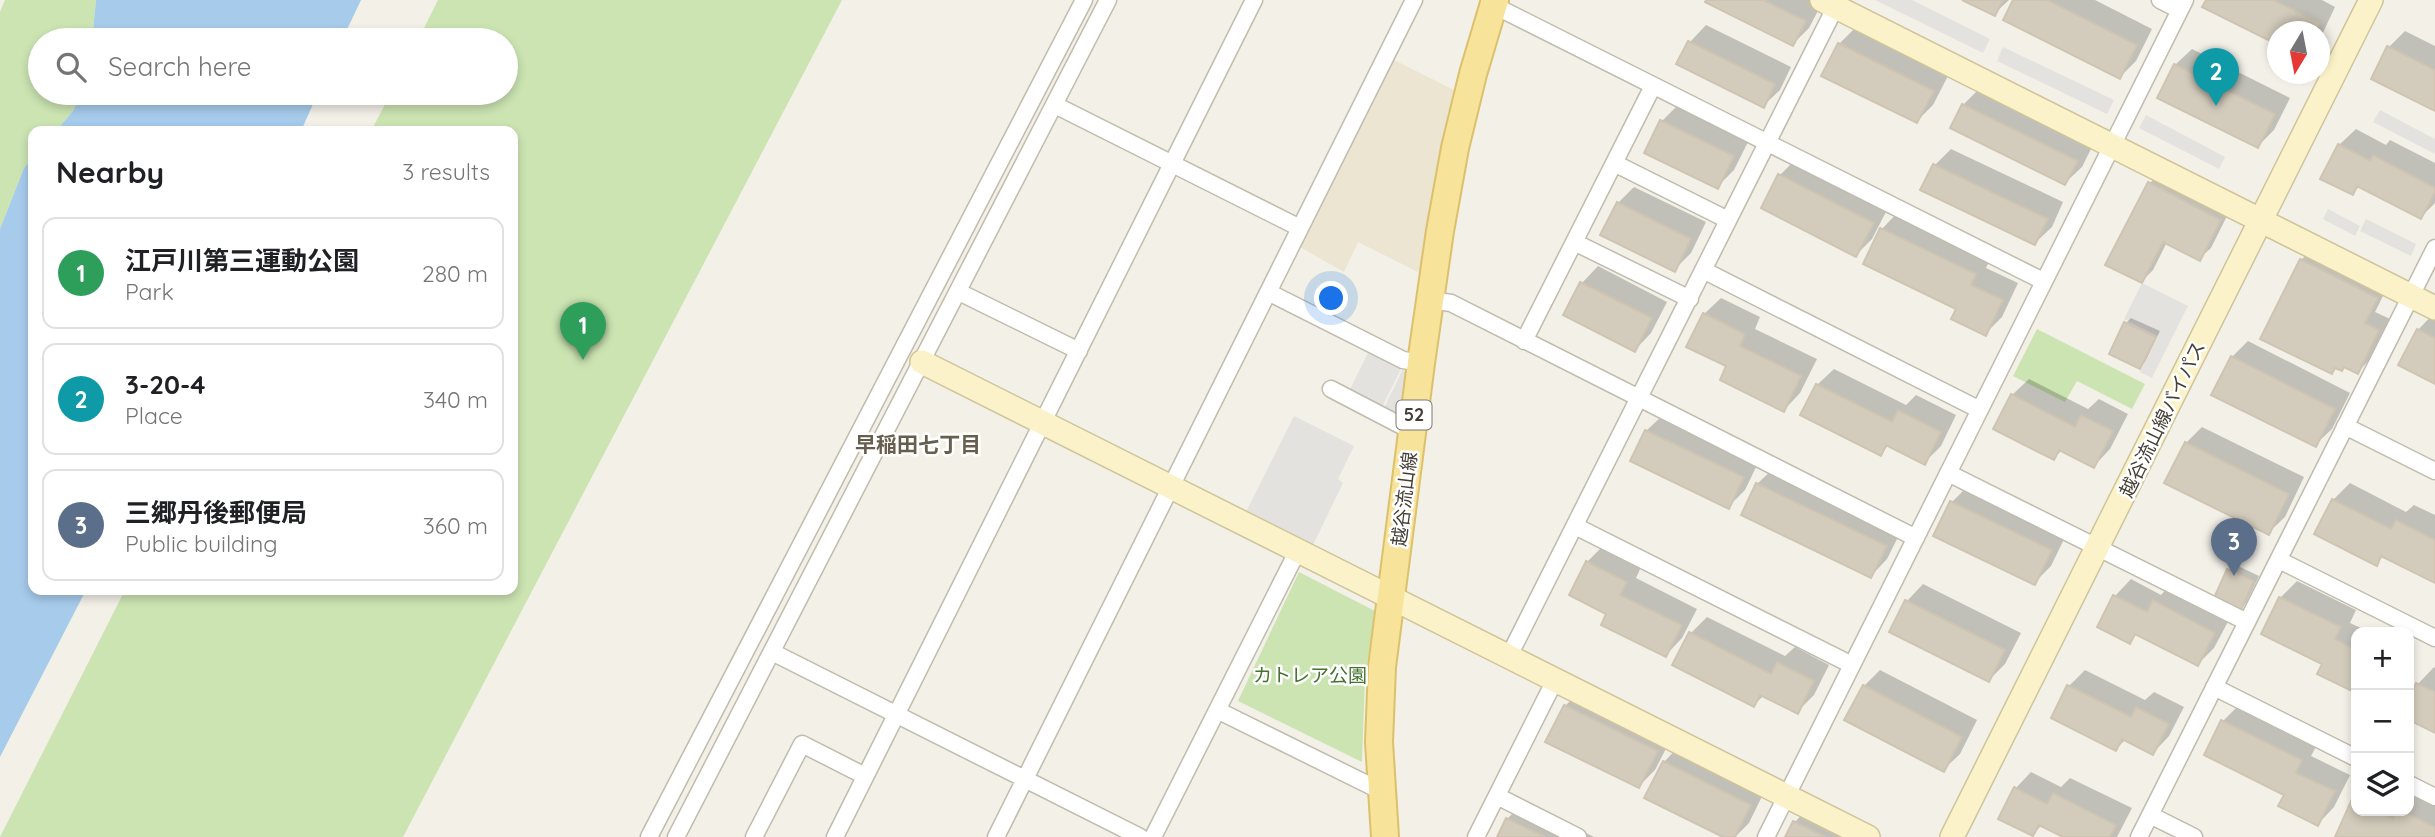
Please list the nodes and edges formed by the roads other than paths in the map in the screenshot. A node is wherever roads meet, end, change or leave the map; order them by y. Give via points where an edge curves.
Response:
1 (1084, 0) edge
2 (1108, 0) edge
3 (1254, 0) edge
4 (1414, 0) edge
5 (2160, 0) edge
6 (2371, 0) edge
7 (1490, 2) edge
8 (1832, 2) edge
9 (2182, 5) edge
10 (1653, 86) junction
11 (1055, 105) junction
12 (1767, 143) junction
13 (2112, 146) junction
14 (1614, 163) junction
15 (1172, 164) junction
16 (1728, 220) junction
17 (2261, 221) junction
18 (1300, 229) junction
19 (1574, 242) junction
20 (2435, 248) edge
21 (1703, 270) junction
22 (2043, 281) junction
23 (959, 292) junction
24 (1268, 292) junction
25 (2411, 296) junction
26 (1689, 299) junction
27 (1430, 300) junction
28 (2435, 309) edge
29 (1524, 341) junction
30 (1079, 351) junction
31 (922, 362) junction
32 (1421, 363) junction
33 (1331, 389) dead end
34 (1638, 399) junction
35 (1980, 410) junction
36 (1042, 423) junction
37 (2345, 426) junction
38 (1413, 427) junction
39 (2435, 471) edge
40 (1948, 473) junction
41 (1170, 487) junction
42 (1575, 527) junction
43 (1916, 538) junction
44 (2097, 549) junction
45 (1297, 552) junction
46 (2279, 560) junction
47 (1391, 597) junction
48 (2247, 622) junction
49 (2435, 638) edge
50 (772, 652) junction
51 (1509, 656) junction
52 (1852, 665) junction
53 (1555, 680) junction
54 (2214, 687) junction
55 (1219, 711) junction
56 (896, 714) junction
57 (2351, 756) edge
58 (865, 776) junction
59 (1025, 779) junction
60 (2414, 786) edge
61 (1381, 791) junction
62 (1497, 796) junction
63 (1787, 796) junction
64 (2435, 797) edge
65 (2150, 815) junction
66 (649, 837) edge
67 (676, 837) edge
68 (754, 837) edge
69 (835, 837) edge
70 (996, 837) edge
71 (1140, 837) edge
72 (1153, 837) edge
73 (1385, 837) edge
74 (1475, 837) edge
75 (1578, 837) edge
76 (1766, 837) edge
77 (1868, 837) edge
78 (1952, 837) edge
79 (2139, 837) edge
80 (2194, 837) edge

1 - 66 street
2 - 11 street
3 - 15 street
4 - 18 street
5 - 9 street
6 - 17 street, 越谷流山線バイパス
7 - 10 street
7 - 27 main road, 越谷流山線 / 52 via 1455,148
8 - 12 street
8 - 13 street
9 - 13 street
10 - 12 street
10 - 14 street
11 - 15 street
11 - 23 street
12 - 16 street
12 - 22 street
13 - 17 street
13 - 22 street
14 - 16 street
14 - 19 street
15 - 18 street
15 - 30 street
16 - 21 street
17 - 25 street
17 - 44 street, 越谷流山線バイパス
18 - 24 street
19 - 26 street
19 - 29 street
20 - 25 street
21 - 26 street
21 - 35 street
22 - 35 street
23 - 30 street
23 - 31 street
24 - 32 street via 1403,360
24 - 41 street
25 - 28 street
25 - 37 street
26 - 34 street
27 - 29 street via 1451,303
27 - 32 main road, 越谷流山線 / 52
29 - 34 street
30 - 36 street
31 - 36 street
31 - 50 street
32 - 38 main road, 越谷流山線 / 52
33 - 38 street via 1400,425
34 - 42 street
34 - 43 street
35 - 40 street
36 - 41 street
36 - 56 street
37 - 39 street
37 - 46 street
38 - 47 main road, 越谷流山線 / 52
40 - 43 street
40 - 44 street
41 - 45 street
41 - 59 street
42 - 51 street
42 - 52 street
43 - 52 street
44 - 48 street
44 - 78 street, 越谷流山線バイパス
45 - 47 street
45 - 55 street
46 - 48 street
46 - 49 street
47 - 51 street
47 - 61 main road, 越谷流山線 / 52 via 1379,703
48 - 54 street
50 - 56 street
50 - 67 street
51 - 53 street
52 - 63 street
53 - 62 street
53 - 63 street
54 - 57 street
54 - 65 street
55 - 61 street
55 - 72 street
56 - 58 street
56 - 59 street
58 - 68 street via 802,744
58 - 69 street
59 - 70 street
59 - 71 street
60 - 64 street
61 - 73 main road, 越谷流山線 / 52
62 - 74 street
62 - 75 street
63 - 76 street
63 - 77 street
65 - 79 street
65 - 80 street

